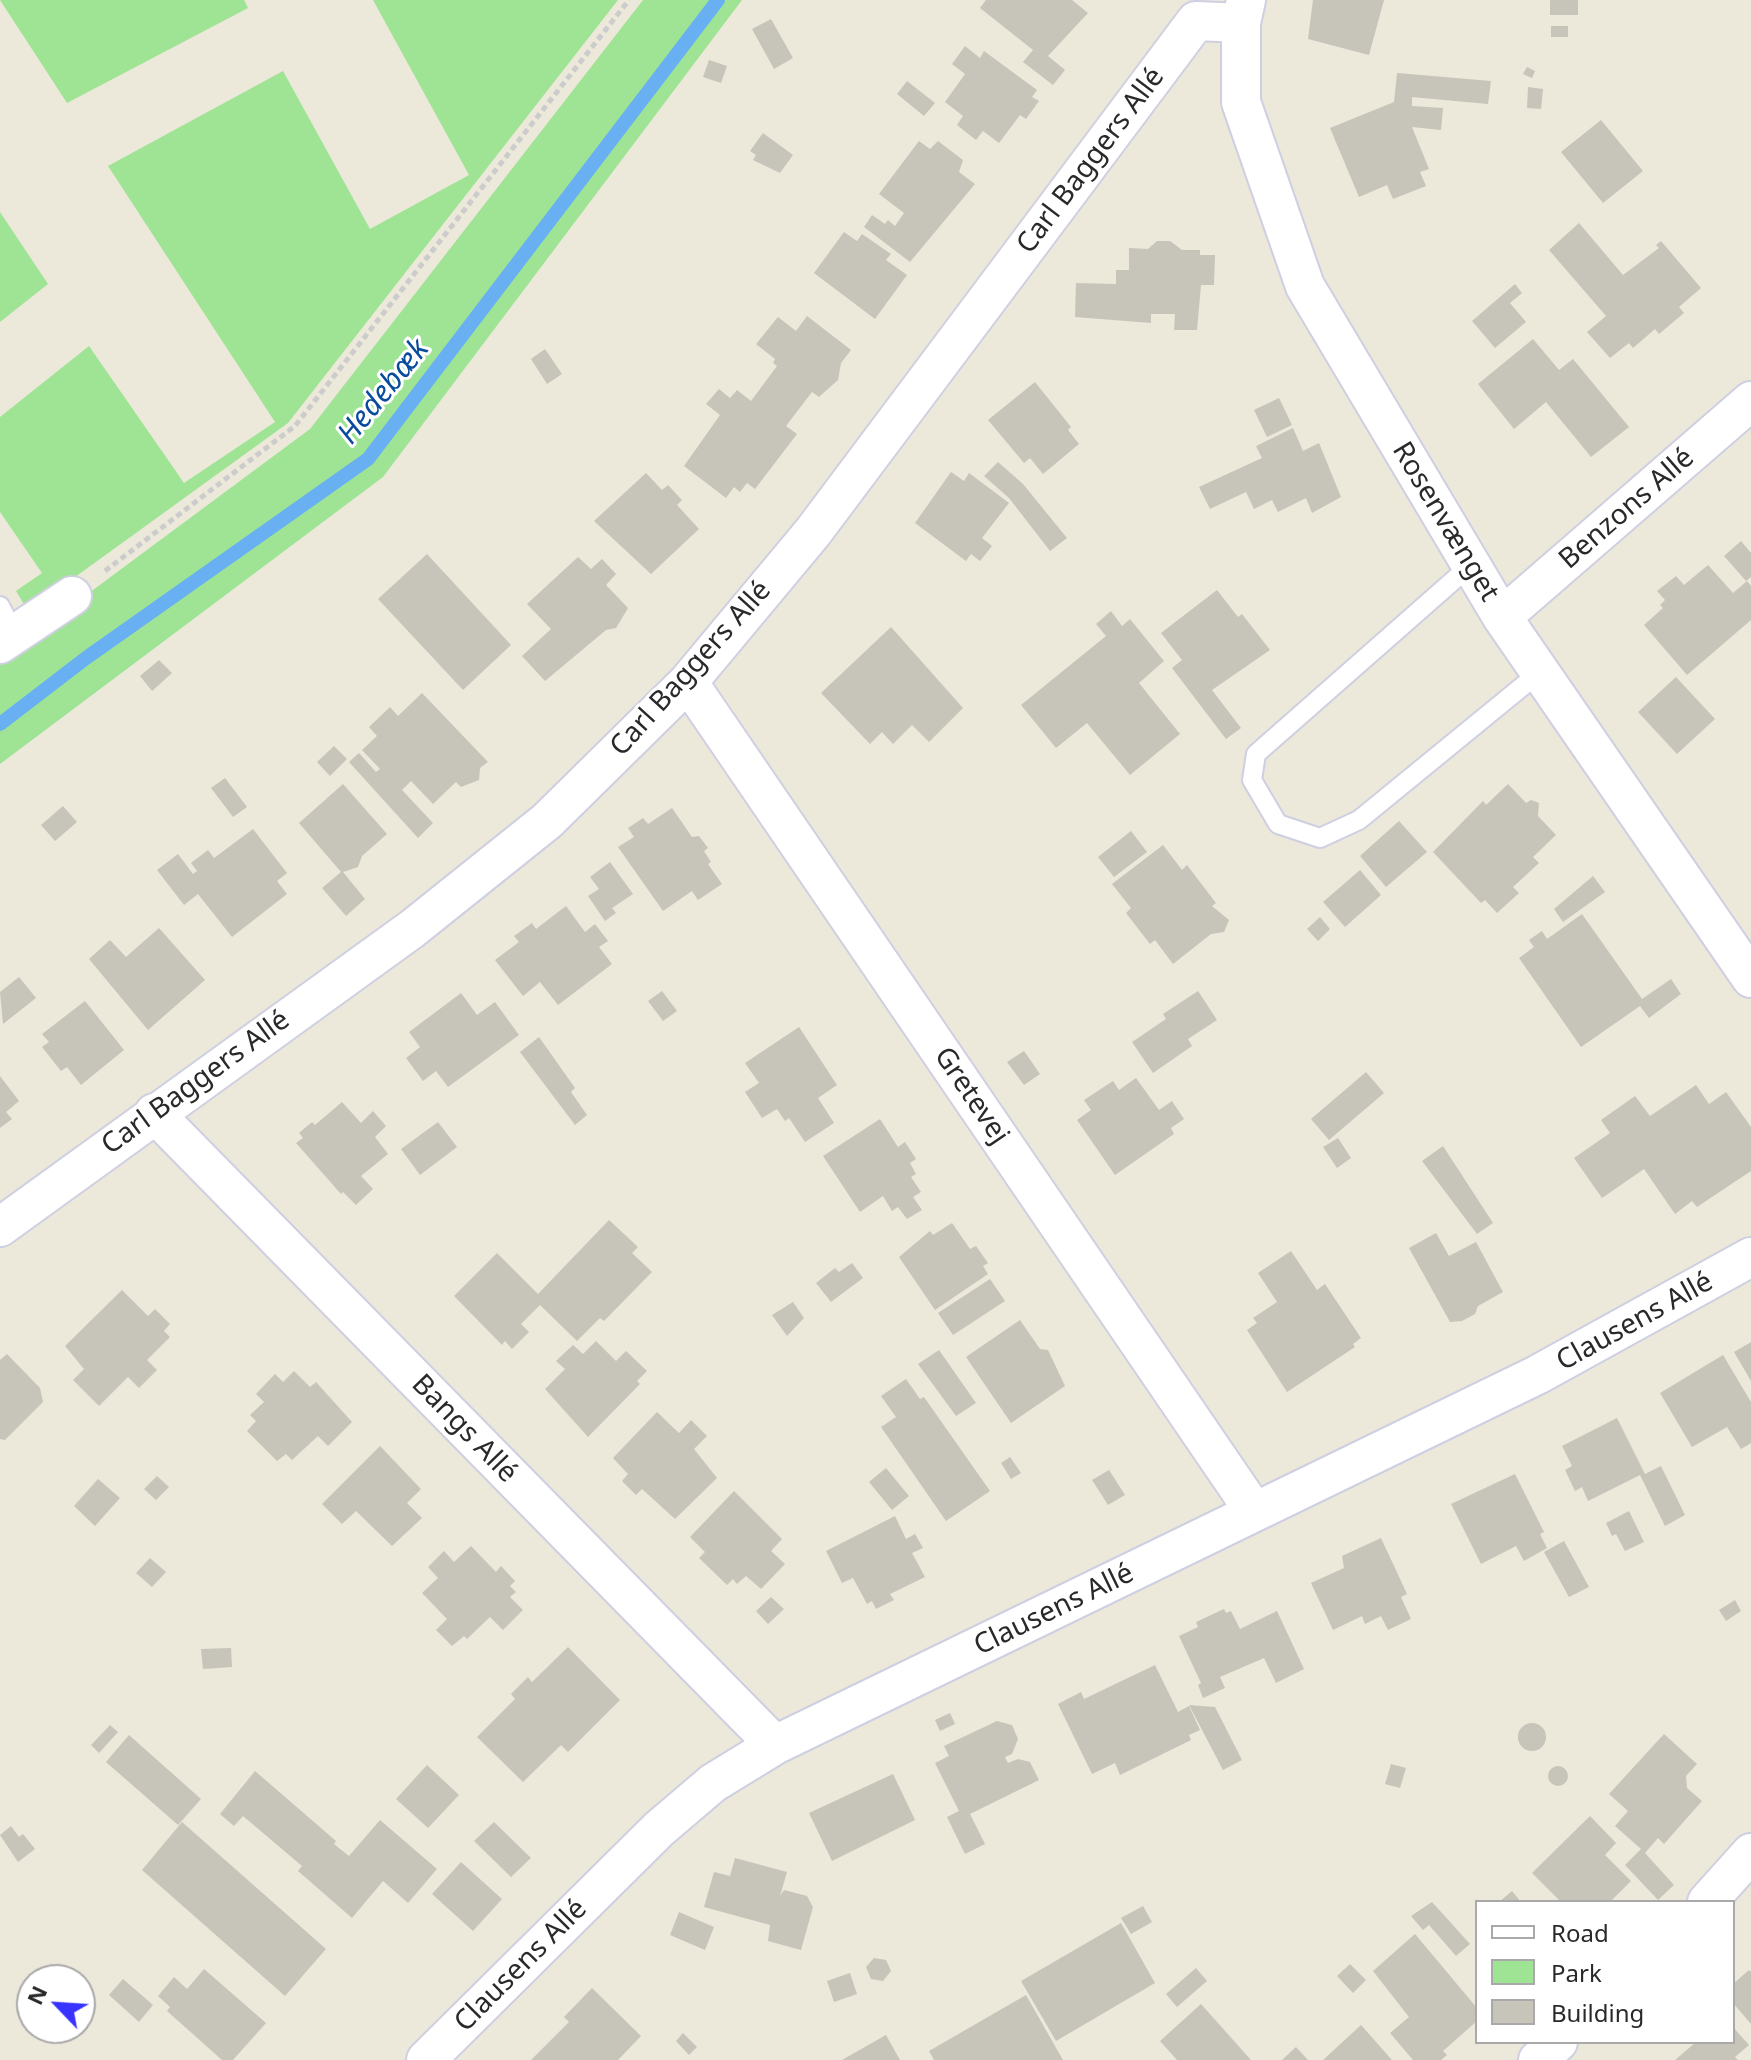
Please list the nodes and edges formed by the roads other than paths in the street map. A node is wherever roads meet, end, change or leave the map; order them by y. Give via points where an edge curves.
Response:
1 (1244, 12) edge
2 (1751, 401) edge
3 (1471, 565) junction
4 (72, 596) road end
5 (1502, 617) junction
6 (5, 628) edge
7 (1540, 672) junction
8 (688, 682) junction
9 (1751, 978) edge
10 (154, 1113) junction
11 (0, 1227) edge
12 (1751, 1257) edge
13 (1254, 1511) junction
14 (775, 1745) junction
15 (1751, 1853) edge
16 (1709, 1900) edge
17 (1556, 2044) edge
18 (426, 2060) edge
19 (1538, 2060) edge

1 - 3 street, Rosenvænget via 1241,102 1305,286
1 - 8 street, Carl Baggers Allé via 1196,21 813,532
2 - 5 street, Benzons Allé
3 - 5 street, Rosenvænget
3 - 7 lane via 1256,754 1252,780 1278,824 1320,838 1359,820
4 - 6 street
5 - 7 street, Rosenvænget
7 - 9 street, Rosenvænget
8 - 10 street, Carl Baggers Allé via 547,821 412,929
8 - 13 street, Gretevej
10 - 11 street, Carl Baggers Allé
10 - 14 street, Bangs Allé
12 - 13 street, Clausens Allé via 1537,1375
13 - 14 street, Clausens Allé
14 - 18 street, Clausens Allé via 713,1783 659,1829
15 - 16 street
17 - 19 street

